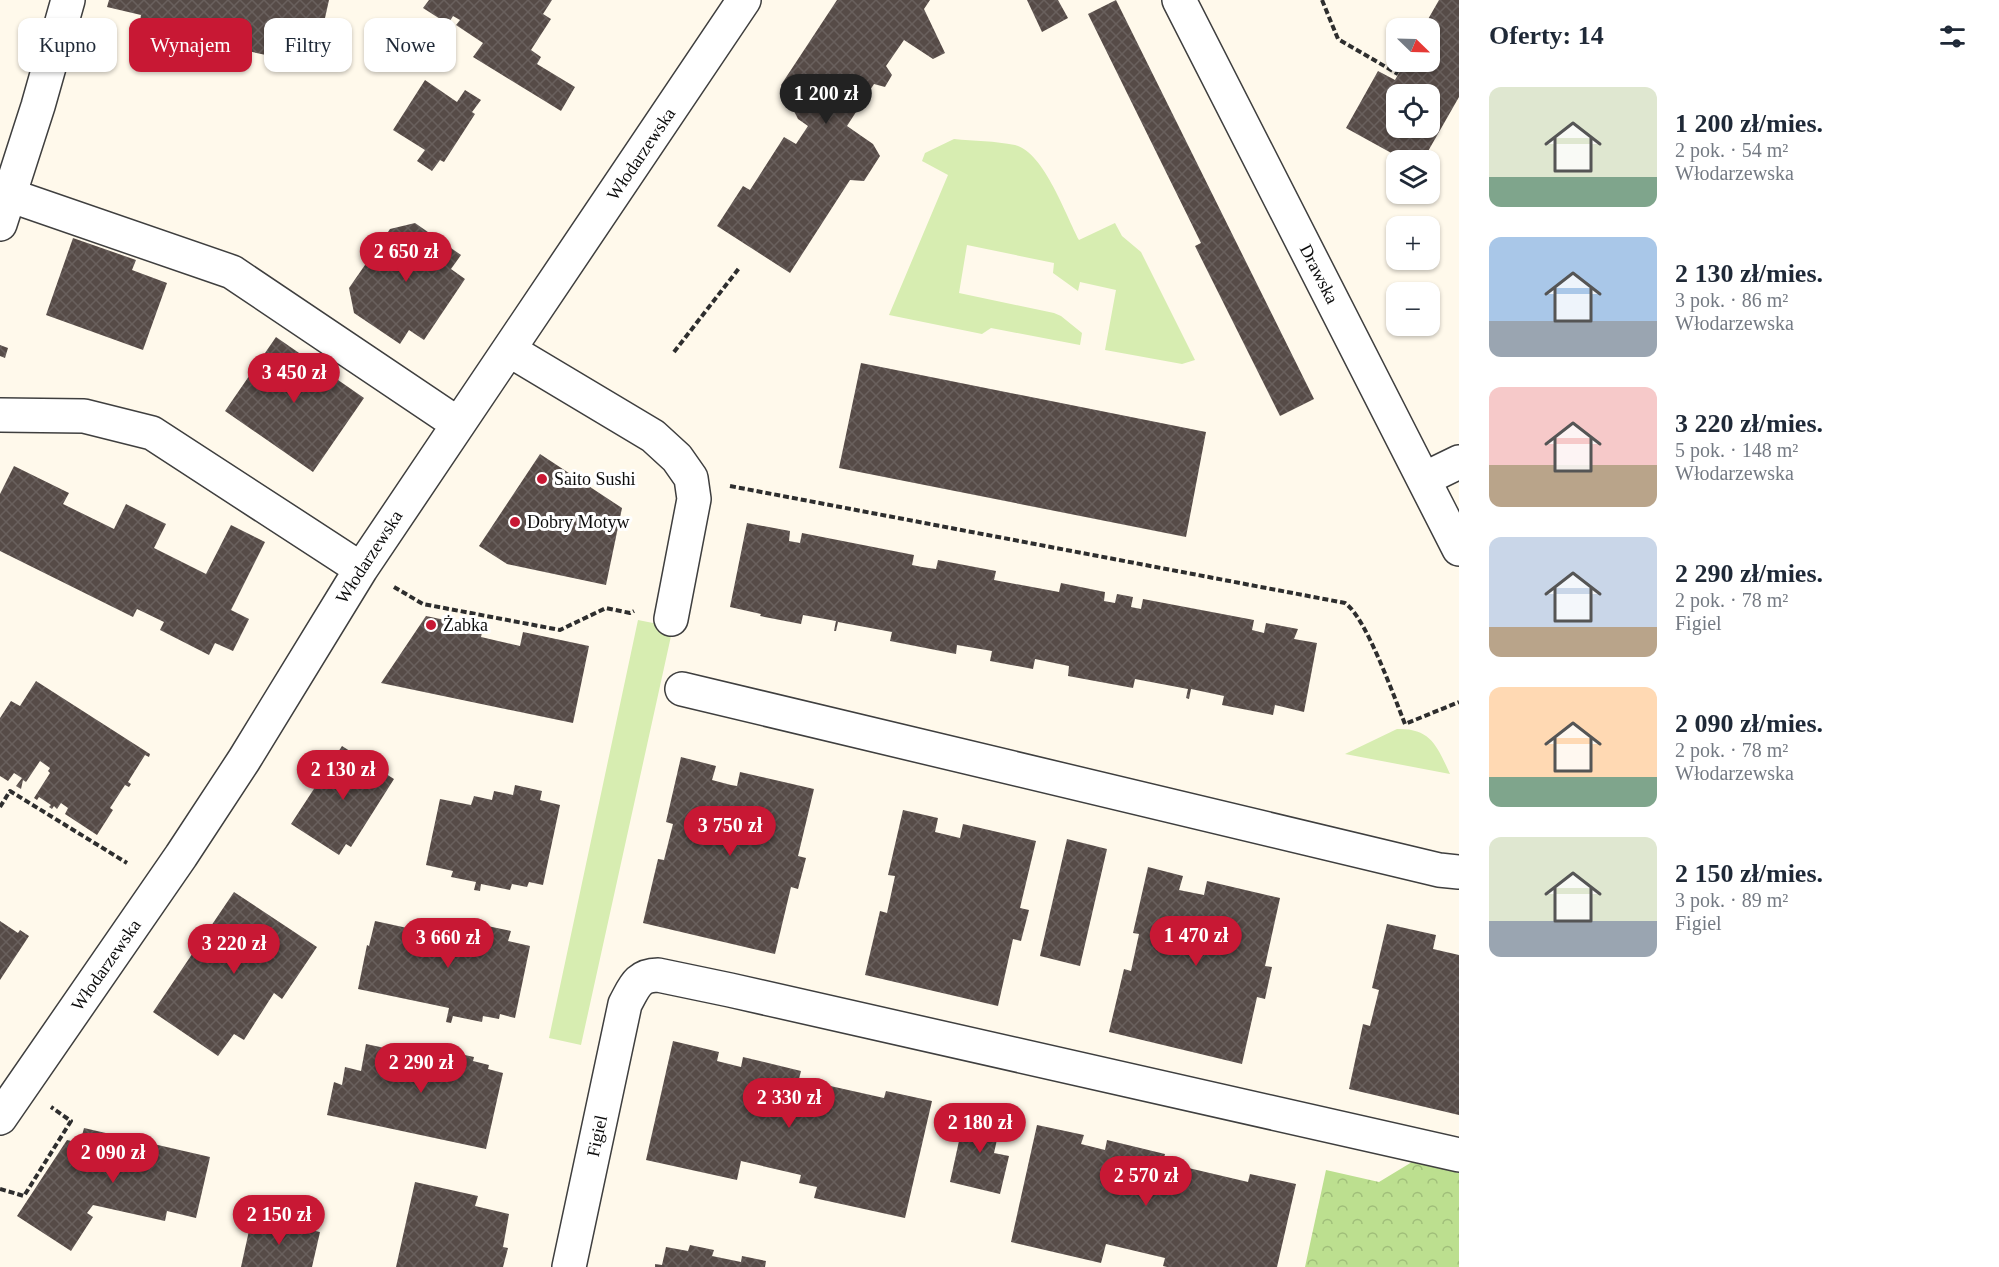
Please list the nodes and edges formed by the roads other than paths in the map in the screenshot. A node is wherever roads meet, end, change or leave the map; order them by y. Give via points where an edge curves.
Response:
1 (68, 0) edge
2 (744, 0) edge
3 (1179, 0) edge
4 (5, 209) edge
5 (509, 350) junction
6 (0, 415) edge
7 (458, 424) junction
8 (1459, 462) edge
9 (1424, 479) junction
10 (1459, 549) edge
11 (361, 569) junction
12 (656, 614) road end
13 (682, 689) dead end
14 (1459, 872) edge
15 (0, 1118) edge
16 (1459, 1155) edge
17 (569, 1267) edge

1 - 4 street
2 - 5 street, Włodarzewska
3 - 9 street, Drawska
4 - 7 street via 232,272
5 - 7 street, Włodarzewska
5 - 12 street via 653,436 677,458 691,478 694,499
6 - 11 street via 84,416 152,433
7 - 11 street, Włodarzewska
8 - 9 street
9 - 10 street, Drawska
11 - 15 street, Włodarzewska via 206,818
13 - 14 street
16 - 17 street, Figiel via 648,975 635,986 625,1004

